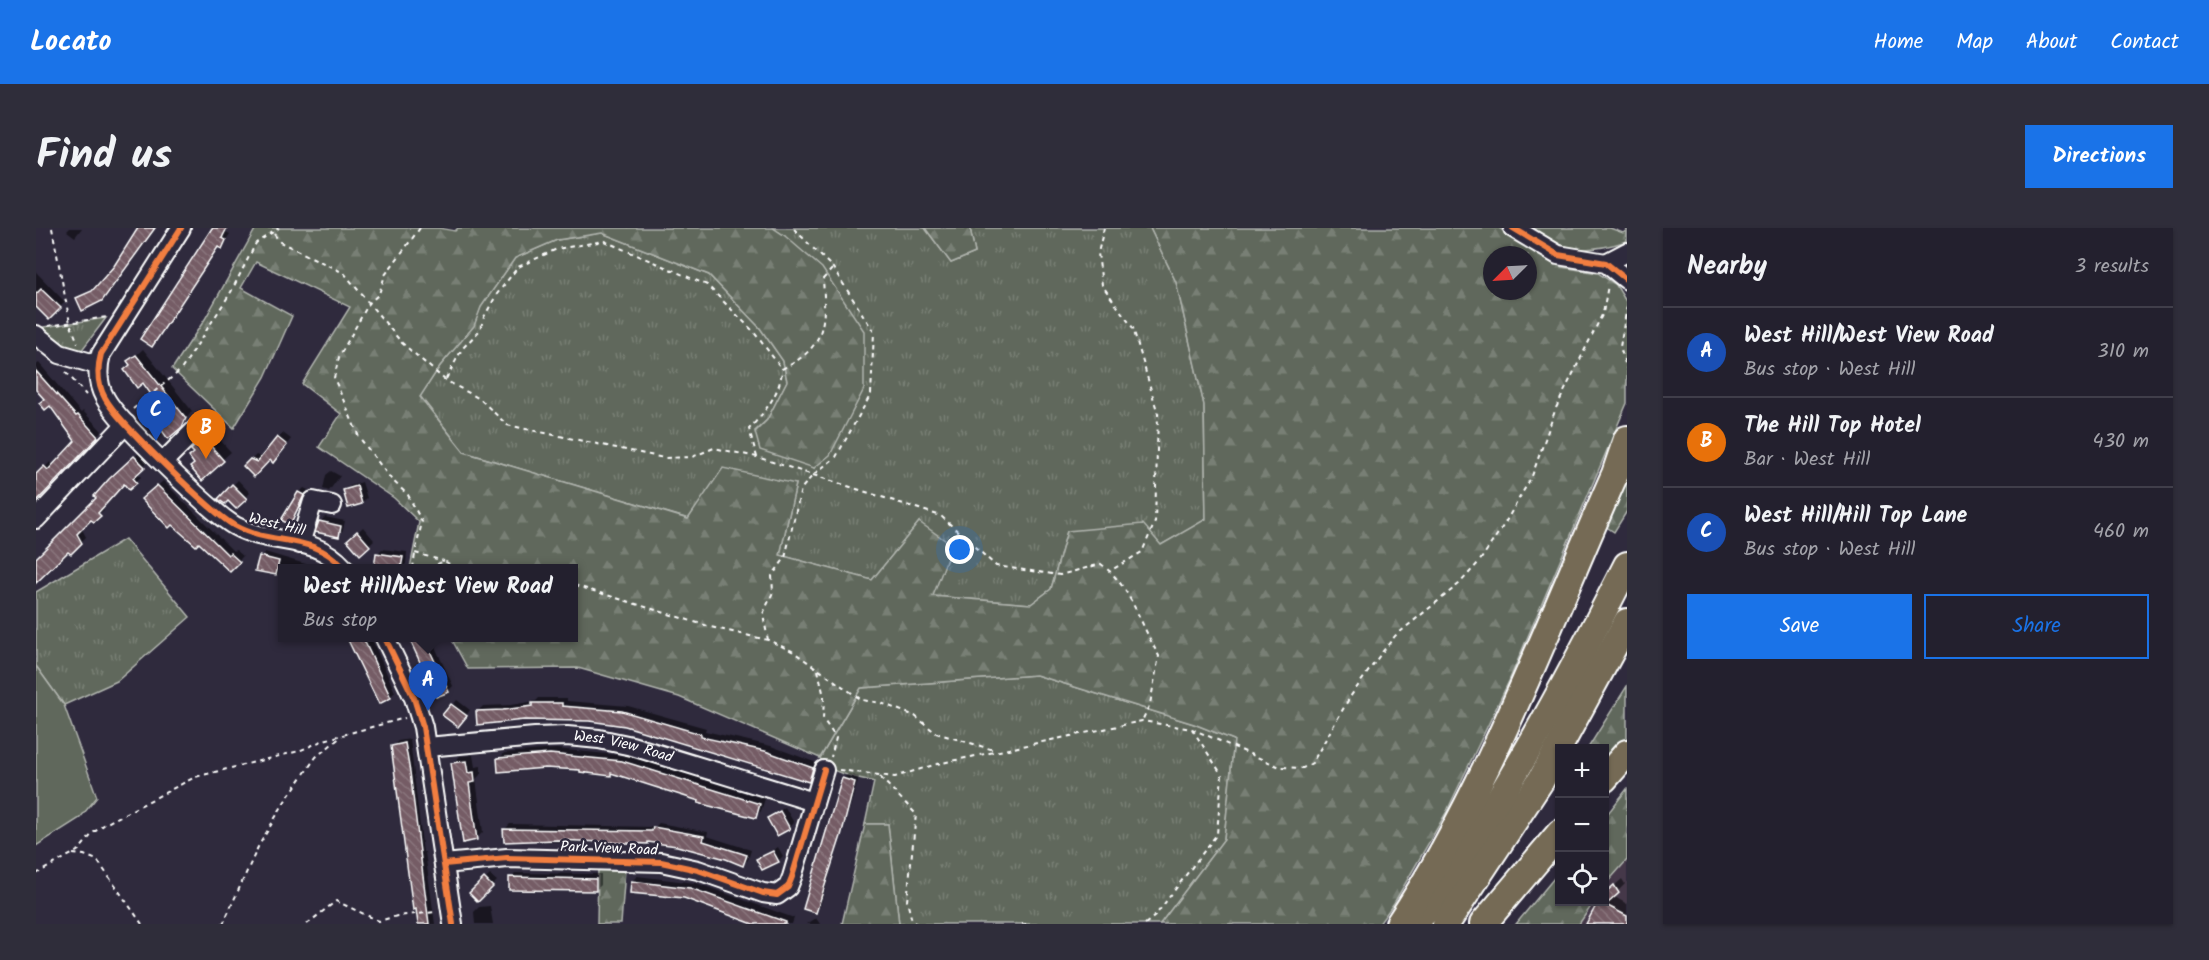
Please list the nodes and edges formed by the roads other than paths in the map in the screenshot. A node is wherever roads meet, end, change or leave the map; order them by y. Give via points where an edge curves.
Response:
1 (181, 228) edge
2 (1513, 228) edge
3 (1627, 252) edge
4 (1609, 265) junction
5 (1627, 280) edge
6 (39, 331) edge
7 (92, 363) junction
8 (119, 416) junction
9 (199, 426) dead end
10 (1627, 439) edge
11 (164, 461) junction
12 (332, 505) dead end
13 (36, 519) edge
14 (300, 544) junction
15 (339, 564) edge
16 (1627, 565) edge
17 (1627, 622) edge
18 (387, 642) edge
19 (427, 747) junction
20 (1627, 753) edge
21 (824, 770) road end
22 (1609, 774) edge
23 (814, 802) junction
24 (1555, 839) edge
25 (444, 864) junction
26 (452, 917) edge
27 (1399, 924) edge
28 (1416, 924) edge
29 (1446, 924) edge
30 (1483, 924) edge

1 - 7 street
2 - 4 street via 1558,255
3 - 4 street
4 - 5 street
6 - 7 street via 60,354
7 - 8 street, West Hill via 100,386
8 - 11 street, West Hill
8 - 13 street
9 - 11 street
10 - 27 highway via 1492,754
11 - 14 street, West Hill via 208,506 235,526
12 - 14 street via 313,501
14 - 15 street, West Hill via 322,549
16 - 28 highway via 1555,703 1500,797
17 - 29 highway via 1541,780
18 - 19 street via 419,714
19 - 23 street, West View Road via 535,737 599,739
19 - 25 street
20 - 22 highway
21 - 23 street, Park View Road
23 - 25 street, Park View Road via 792,877 788,887 777,895 661,862 507,858
24 - 30 highway
25 - 26 street

